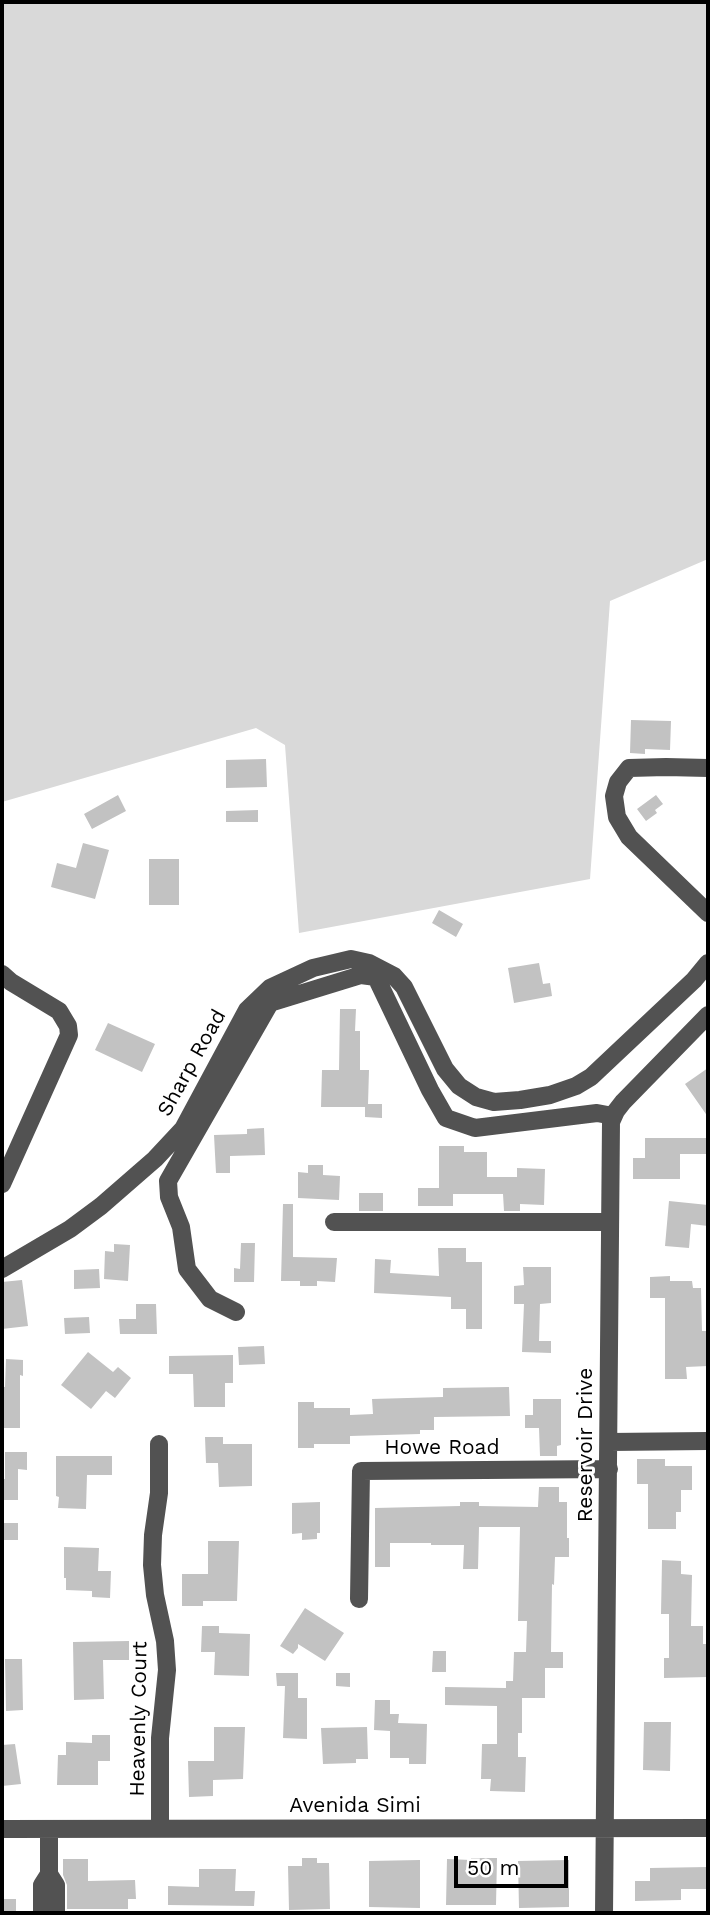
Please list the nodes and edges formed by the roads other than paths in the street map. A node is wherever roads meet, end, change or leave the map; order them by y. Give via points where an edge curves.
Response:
1 (708, 768) edge
2 (708, 913) edge
3 (708, 963) edge
4 (2, 974) edge
5 (708, 1015) edge
6 (613, 1116) junction
7 (168, 1181) junction
8 (2, 1184) edge
9 (155, 1198) dead end
10 (334, 1222) dead end
11 (610, 1222) junction
12 (2, 1269) edge
13 (236, 1312) dead end
14 (708, 1441) edge
15 (609, 1442) junction
16 (159, 1444) dead end
17 (609, 1469) junction
18 (359, 1599) dead end
19 (708, 1828) edge
20 (2, 1829) edge
21 (49, 1829) junction
22 (160, 1829) junction
23 (604, 1829) junction
24 (49, 1874) junction
25 (42, 1913) edge
26 (56, 1913) edge
27 (604, 1913) edge

1 - 2 street via 629,768 614,796 617,817 629,837
3 - 12 street, Sharp Road via 591,1077 550,1095 494,1102 459,1086 445,1069 394,976 351,959 313,968 270,988 247,1010 183,1129 155,1159 70,1229
4 - 8 street via 59,1011 69,1035
5 - 6 street
6 - 7 street via 475,1128 446,1118 376,977 361,975 270,1003
6 - 11 street, Reservoir Drive
7 - 9 street
7 - 13 street via 187,1269 210,1299
10 - 11 street
11 - 15 street, Reservoir Drive
14 - 15 street
15 - 17 street, Reservoir Drive
16 - 22 street, Heavenly Court via 152,1565 167,1670 160,1738
17 - 18 street, Howe Road via 361,1471
17 - 23 street, Reservoir Drive
19 - 23 street, Avenida Simi
20 - 21 street, Avenida Simi
21 - 22 street, Avenida Simi
21 - 24 street
22 - 23 street, Avenida Simi
23 - 27 street, Reservoir Drive
24 - 25 street via 42,1885
24 - 26 street via 56,1885

